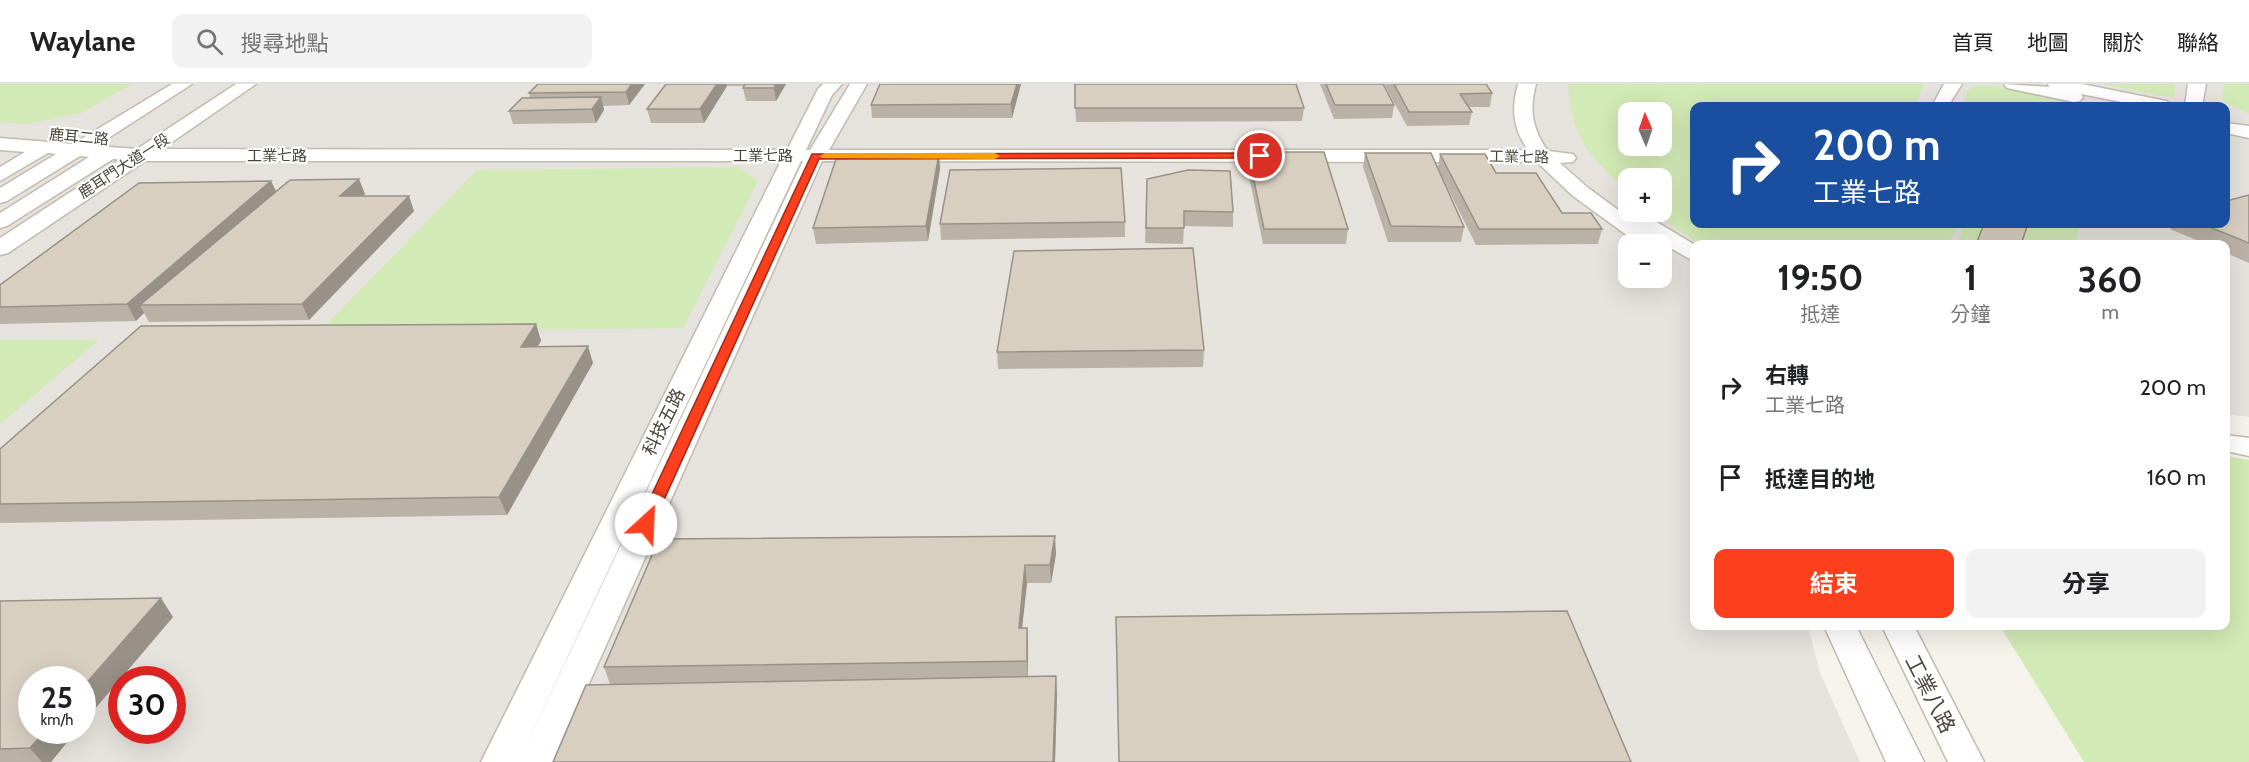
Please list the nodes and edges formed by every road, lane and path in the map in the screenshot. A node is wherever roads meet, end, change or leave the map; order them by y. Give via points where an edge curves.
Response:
1 (154, 84) edge
2 (184, 84) edge
3 (216, 84) edge
4 (248, 84) edge
5 (833, 84) edge
6 (859, 84) edge
7 (1527, 84) edge
8 (1545, 84) edge
9 (1953, 84) edge
10 (2013, 84) edge
11 (2056, 84) edge
12 (2197, 84) edge
13 (1942, 102) edge
14 (2098, 102) edge
15 (2146, 102) edge
16 (2195, 102) edge
17 (2230, 119) edge
18 (2249, 122) edge
19 (2230, 129) edge
20 (0, 131) edge
21 (2249, 132) edge
22 (158, 143) junction
23 (0, 144) edge
24 (71, 144) junction
25 (101, 146) junction
26 (45, 148) junction
27 (133, 148) junction
28 (809, 149) junction
29 (1548, 150) junction
30 (0, 175) edge
31 (0, 197) edge
32 (1618, 203) edge
33 (0, 222) edge
34 (1644, 222) edge
35 (1641, 234) edge
36 (0, 248) edge
37 (1690, 252) edge
38 (1672, 255) edge
39 (1690, 267) edge
40 (2230, 426) edge
41 (2249, 429) edge
42 (2230, 443) edge
43 (2249, 447) edge
44 (1842, 630) edge
45 (1900, 630) edge
46 (499, 762) edge
47 (536, 762) edge
48 (1905, 762) edge
49 (1966, 762) edge

1 - 24 street
2 - 25 street, 鹿耳門大道一段
3 - 27 street, 鹿耳門大道一段
4 - 22 street, 鹿耳門大道一段
5 - 28 street, 科技五路 via 824,93
6 - 28 street, 科技五路
7 - 29 street via 1522,104 1524,126
8 - 29 street via 1540,105
9 - 13 street
10 - 14 street
11 - 15 street
12 - 16 street
17 - 18 street
19 - 21 street
20 - 24 street, 鹿耳二路
22 - 27 street, 鹿耳門大道一段
22 - 28 street, 工業七路
23 - 26 street, 鹿耳二路
24 - 25 street, 鹿耳二路
24 - 26 street, 鹿耳二路
24 - 31 street
25 - 27 street, 鹿耳門大道一段
25 - 33 street, 鹿耳門大道一段
26 - 30 street
27 - 28 street, 工業七路
27 - 36 street, 鹿耳門大道一段
28 - 29 street, 工業七路
28 - 46 street, 科技五路
28 - 47 street, 科技五路
29 - 32 street
29 - 35 street via 1590,198
34 - 37 street
38 - 39 street
40 - 41 street
42 - 43 street
44 - 48 street
45 - 49 street, 工業八路

